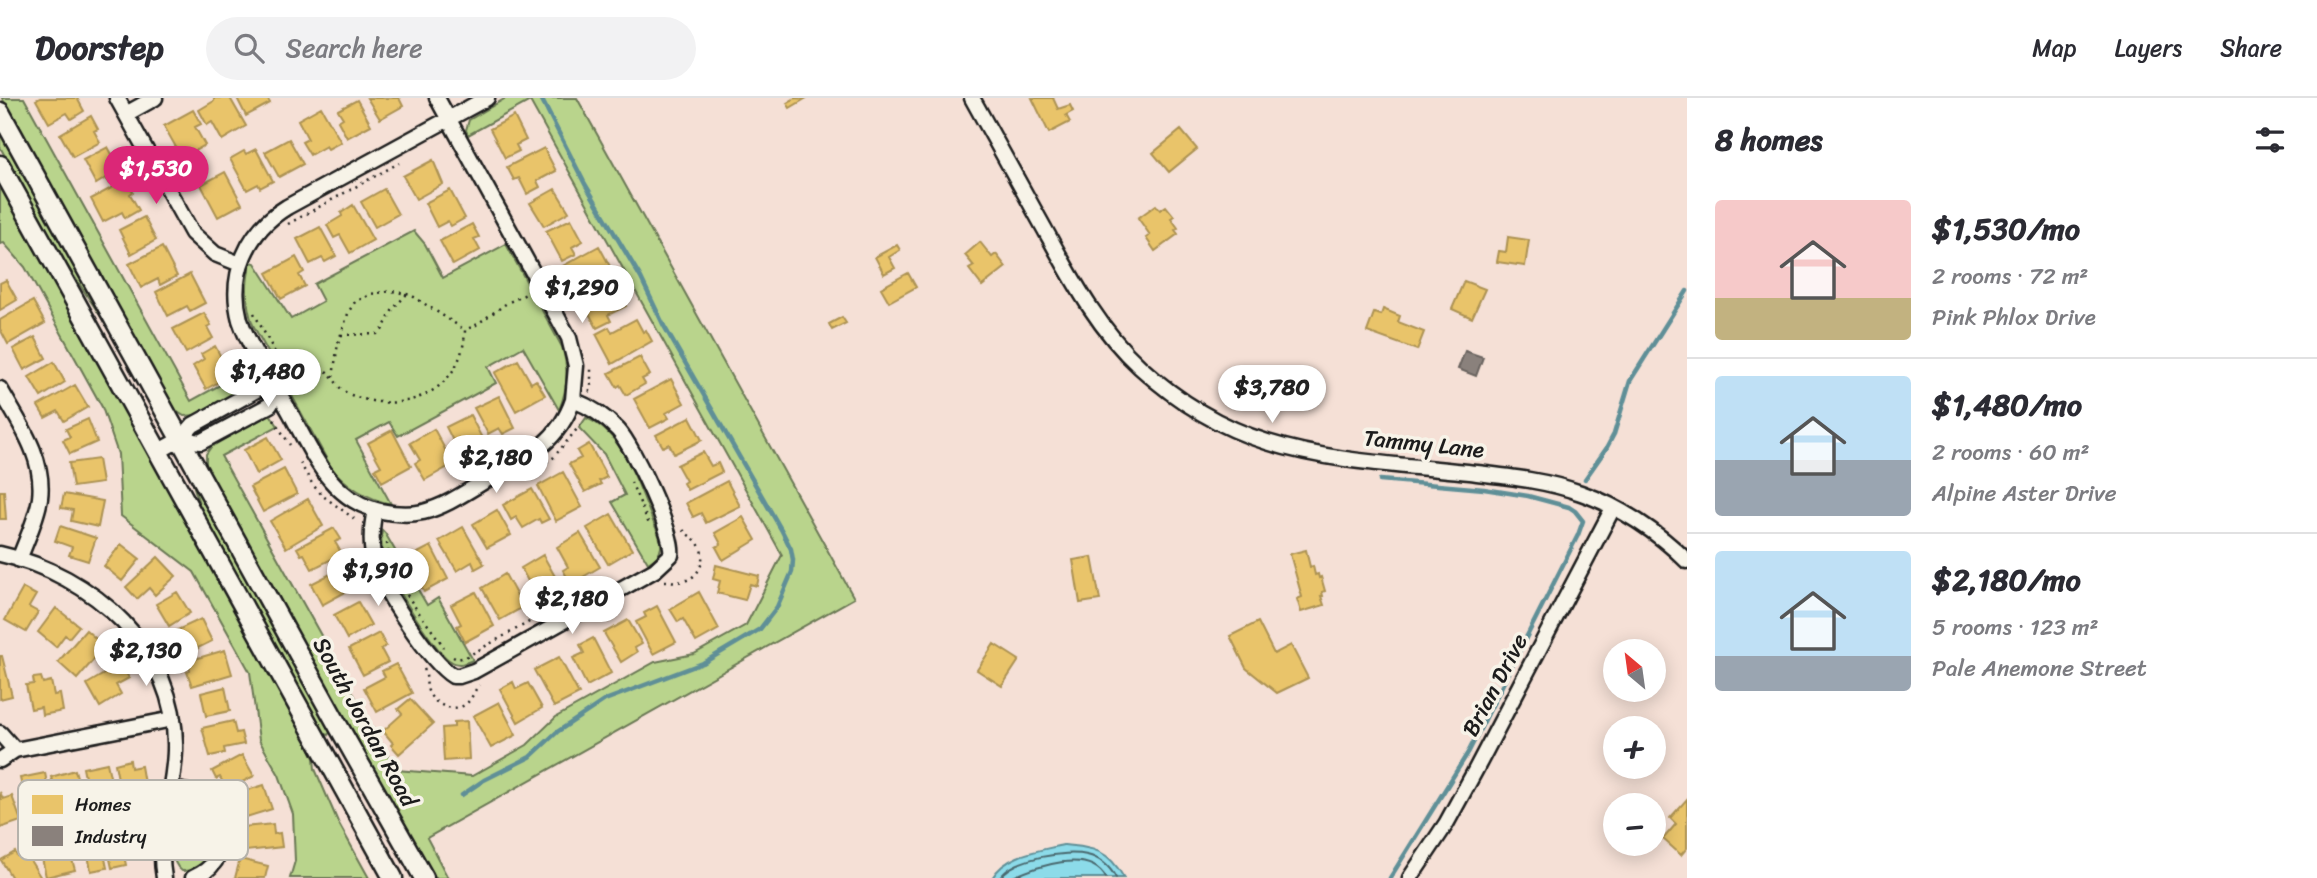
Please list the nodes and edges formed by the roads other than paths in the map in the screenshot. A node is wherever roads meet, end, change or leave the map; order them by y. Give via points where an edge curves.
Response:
1 (117, 98) edge
2 (155, 98) edge
3 (437, 98) edge
4 (487, 98) edge
5 (972, 98) edge
6 (0, 112) edge
7 (126, 114) junction
8 (449, 119) junction
9 (0, 165) edge
10 (240, 264) junction
11 (0, 389) edge
12 (278, 390) junction
13 (573, 400) junction
14 (181, 439) junction
15 (159, 451) junction
16 (1613, 508) junction
17 (375, 510) junction
18 (0, 554) edge
19 (19, 560) junction
20 (1687, 561) edge
21 (173, 719) junction
22 (0, 733) edge
23 (15, 750) junction
24 (0, 760) edge
25 (172, 780) edge
26 (163, 860) edge
27 (215, 860) edge
28 (164, 878) edge
29 (193, 878) edge
30 (393, 878) edge
31 (424, 878) edge
32 (1410, 878) edge

1 - 7 street
2 - 7 street
3 - 8 street
4 - 8 street
5 - 16 street, Tammy Lane via 1100,322 1139,367 1179,399 1230,428 1281,446 1328,456 1524,479 1581,493
6 - 14 main road, South Jordan Road
7 - 10 street via 192,233 215,254
8 - 10 street via 279,212 255,236
8 - 13 street via 569,338 575,358
9 - 15 main road
10 - 12 street via 236,294 242,324
11 - 19 street via 35,453 40,474 38,509
12 - 14 street via 261,388 192,425
12 - 17 street via 330,481
13 - 17 street via 558,431 526,458 419,513
13 - 17 street via 599,413 624,438 676,557 510,651 453,680 400,611 380,576 372,546
14 - 15 street
14 - 31 main road, South Jordan Road
15 - 30 main road
16 - 20 street, Tammy Lane
16 - 32 street, Brian Drive via 1464,792
18 - 19 street
19 - 21 street via 80,587 128,625 156,668
21 - 23 street
21 - 25 street
22 - 23 street
23 - 24 street
26 - 28 street
27 - 29 street via 210,869

